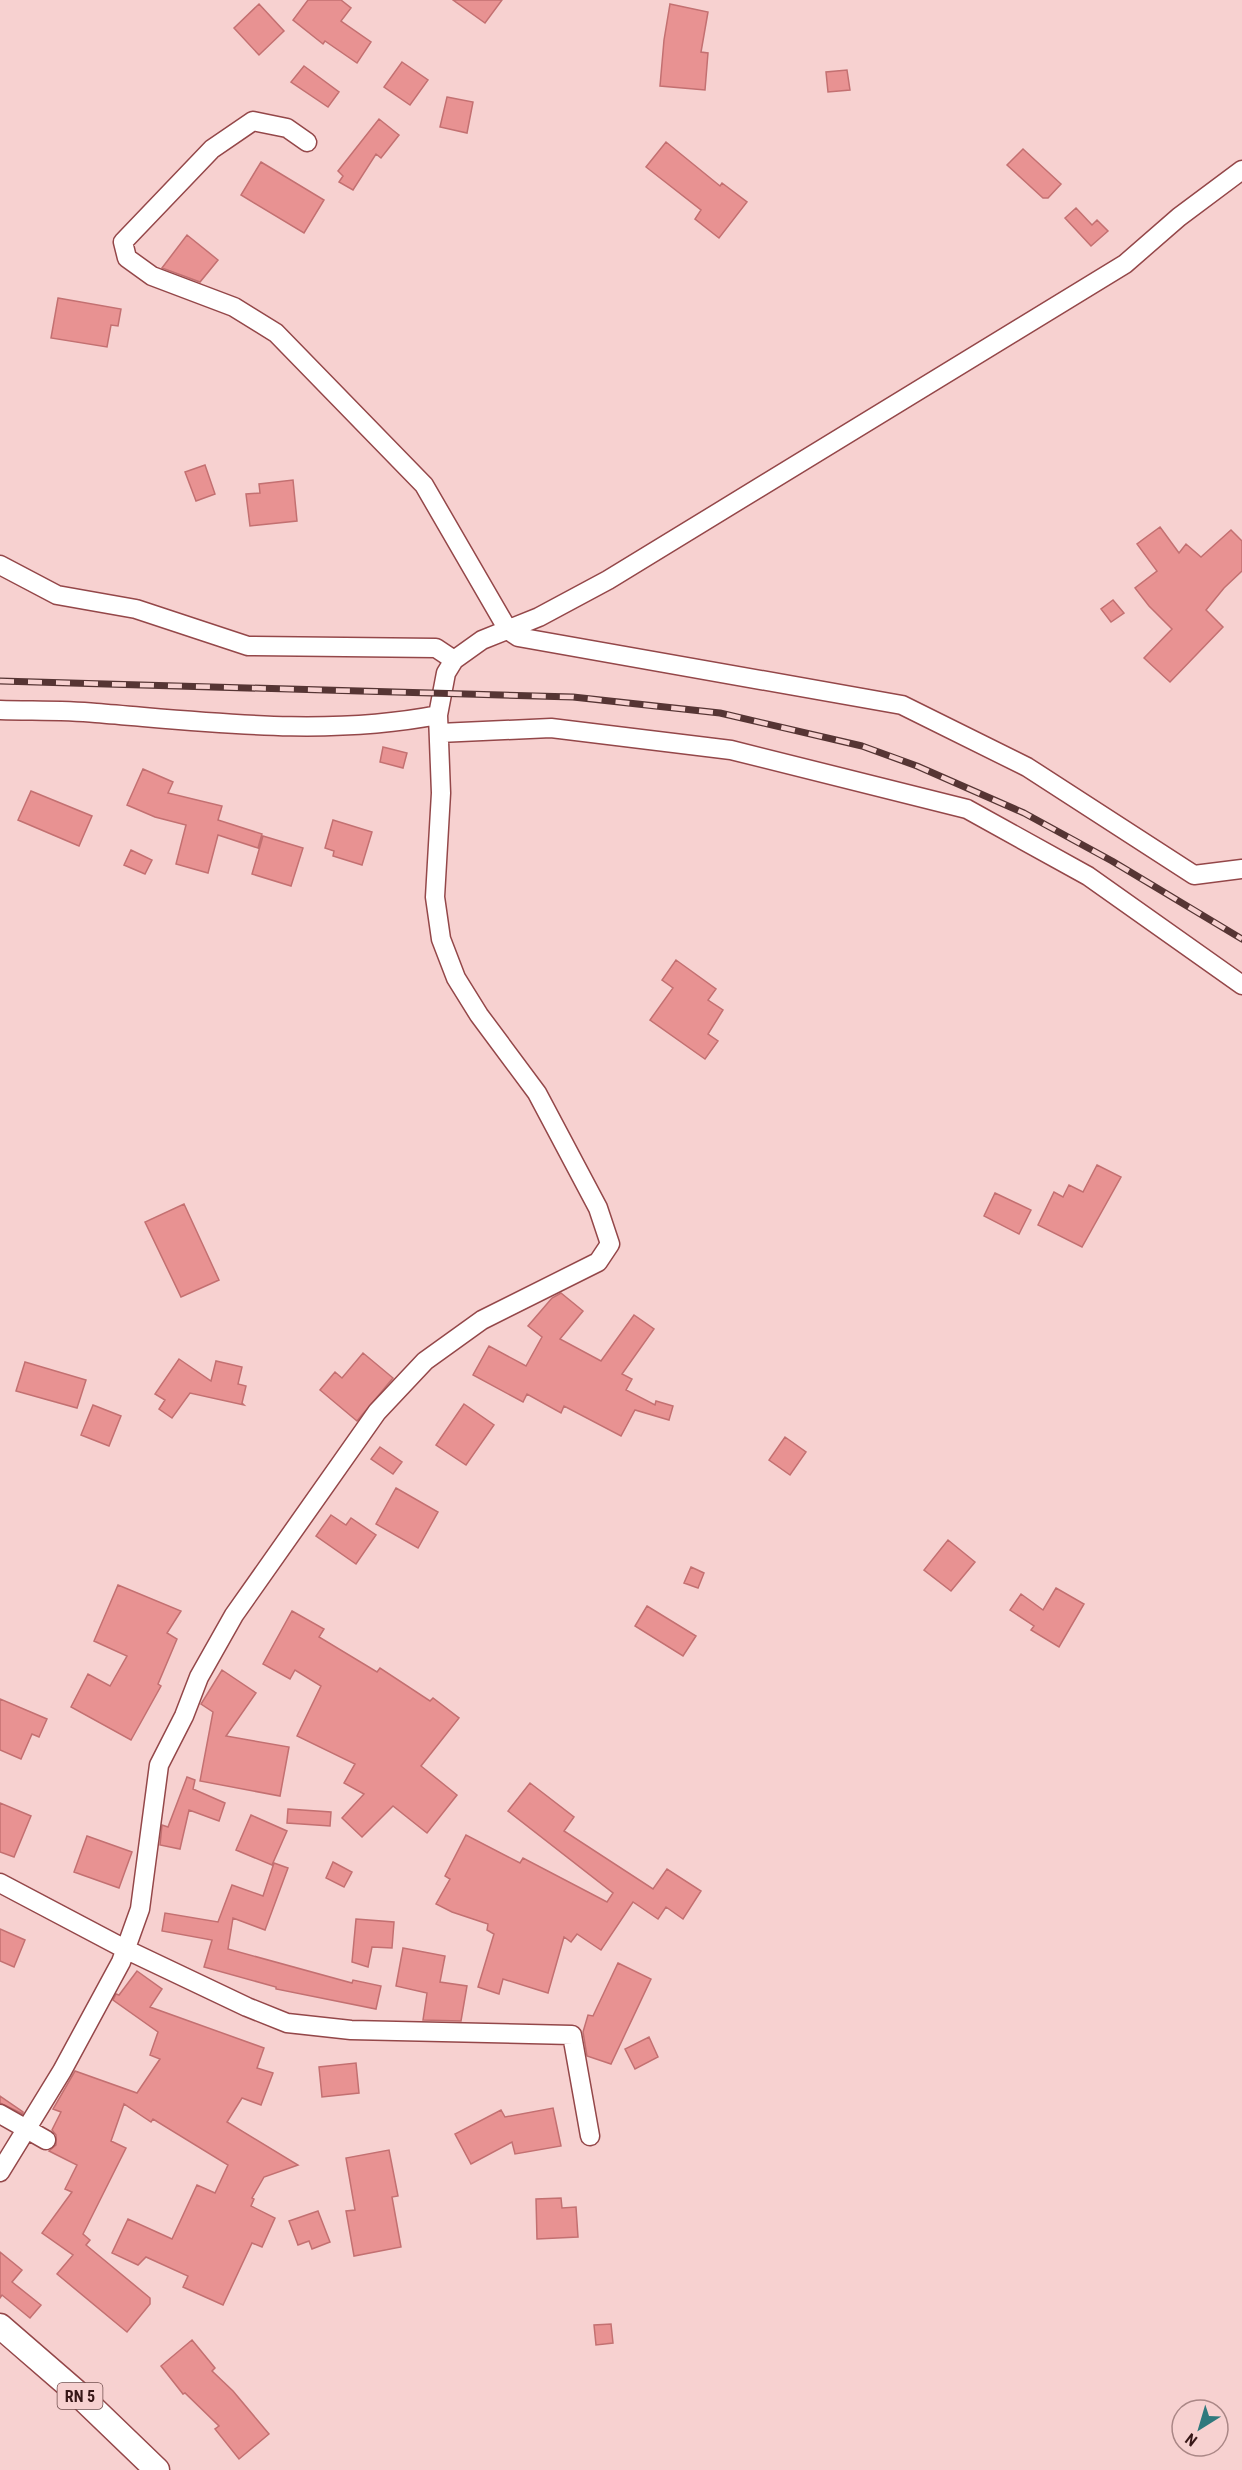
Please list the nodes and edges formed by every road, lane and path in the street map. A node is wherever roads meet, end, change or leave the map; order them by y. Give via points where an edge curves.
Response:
1 (308, 142) dead end
2 (1242, 170) edge
3 (0, 565) edge
4 (508, 630) junction
5 (454, 660) junction
6 (0, 710) edge
7 (439, 724) junction
8 (1242, 869) edge
9 (1242, 985) edge
10 (0, 1883) edge
11 (125, 1949) junction
12 (0, 2114) edge
13 (26, 2130) junction
14 (590, 2136) dead end
15 (46, 2140) dead end
16 (0, 2172) edge
17 (0, 2326) edge
18 (157, 2470) edge

1 - 4 street via 287,128 253,121 212,149 123,242 127,258 153,276 234,307 276,333 424,484
2 - 4 street via 1125,264 1064,303 608,580
3 - 5 street via 57,595 136,609 248,646 436,648
4 - 5 street via 482,640
4 - 8 street via 518,637 902,705 1027,767 1194,875
5 - 7 street via 446,673
6 - 7 street via 92,712 263,726 325,727 409,721
7 - 9 street via 551,728 731,750 967,809 1088,876
7 - 11 street via 441,793 435,897 441,939 456,978 479,1015 537,1093 598,1208 610,1244 598,1262 482,1320 425,1361 377,1412 234,1615 159,1764 141,1909
10 - 11 street
11 - 13 street
11 - 14 street via 287,2023 351,2030 572,2035
12 - 13 street
13 - 15 street
13 - 16 street
17 - 18 main road, RN 5

